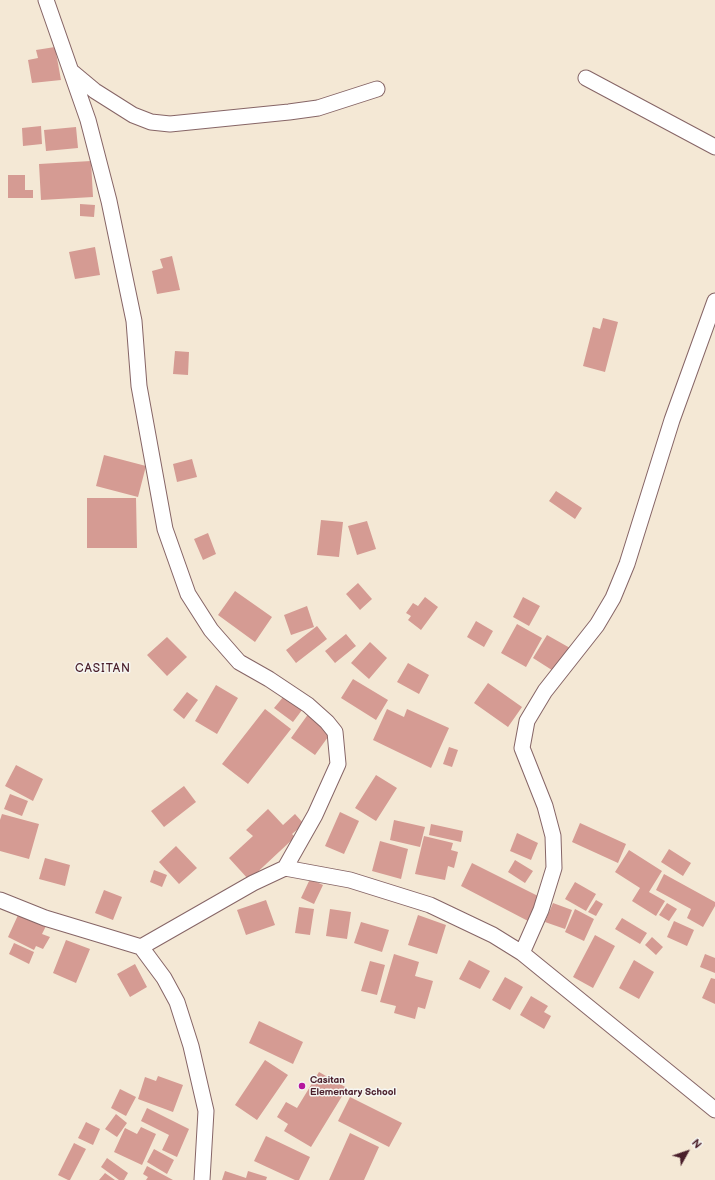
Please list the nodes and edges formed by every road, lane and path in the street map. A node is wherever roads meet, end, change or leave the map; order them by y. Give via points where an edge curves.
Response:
1 (46, 0) edge
2 (70, 70) junction
3 (586, 78) dead end
4 (376, 89) dead end
5 (715, 147) edge
6 (715, 301) edge
7 (285, 868) junction
8 (0, 900) edge
9 (141, 947) junction
10 (522, 953) junction
11 (715, 1110) edge
12 (202, 1180) edge

1 - 2 street
2 - 4 street via 95,91 133,115 151,122 170,124 318,108
2 - 7 street via 88,120 109,201 134,321 139,386 165,529 188,594 211,630 239,662 308,705 335,732 338,764 315,815
3 - 5 street
6 - 10 street via 672,420 627,564 613,598 597,625 545,691 527,721 522,748 545,806 553,836 554,868 541,910
7 - 9 street via 252,883
7 - 10 street via 350,880 430,905 493,935
8 - 9 street via 45,918
9 - 12 street via 164,978 177,1002 191,1046 206,1111
10 - 11 street

